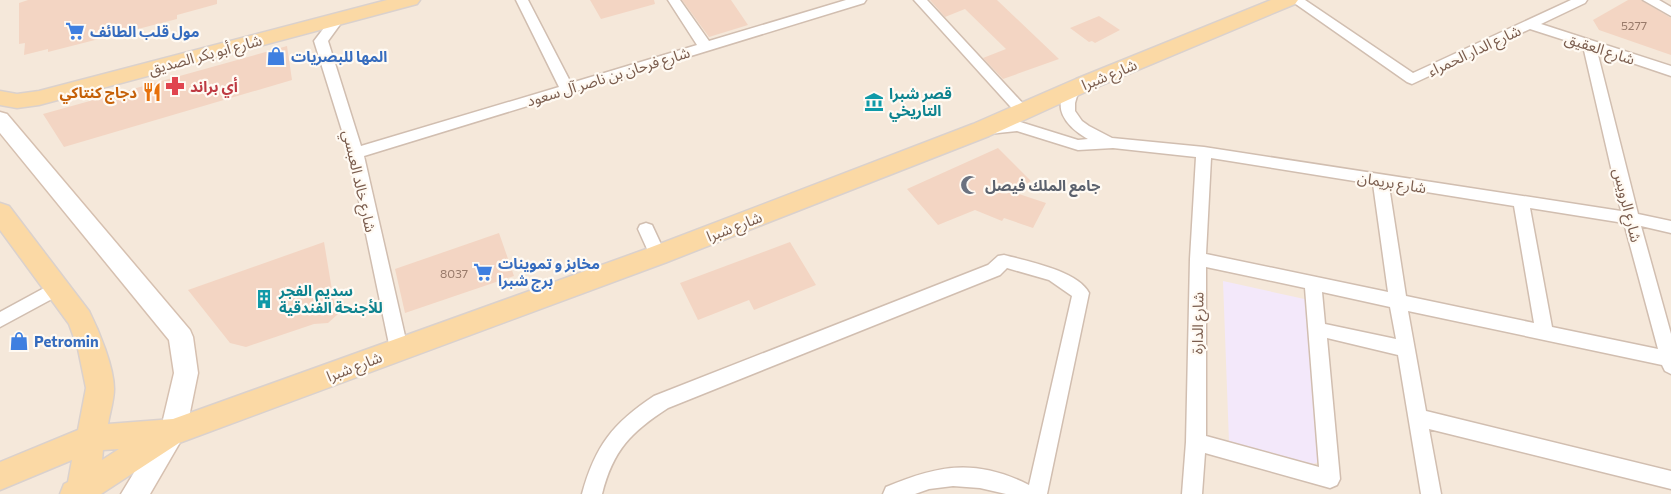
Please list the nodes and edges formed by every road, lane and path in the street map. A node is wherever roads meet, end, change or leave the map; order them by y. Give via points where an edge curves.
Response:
1 (410, 0) edge
2 (522, 0) edge
3 (674, 0) edge
4 (860, 0) edge
5 (920, 0) edge
6 (1288, 0) edge
7 (1296, 0) edge
8 (1581, 0) edge
9 (1649, 0) edge
10 (1671, 12) edge
11 (338, 19) junction
12 (1529, 24) junction
13 (1589, 44) junction
14 (705, 46) junction
15 (1671, 72) edge
16 (1084, 84) junction
17 (567, 89) junction
18 (0, 98) edge
19 (1023, 112) junction
20 (0, 119) edge
21 (981, 130) junction
22 (1113, 143) junction
23 (356, 152) junction
24 (1204, 152) junction
25 (1380, 180) junction
26 (1520, 202) junction
27 (0, 212) edge
28 (1631, 218) junction
29 (1671, 227) edge
30 (646, 229) dead end
31 (658, 255) junction
32 (1198, 259) junction
33 (1314, 284) junction
34 (57, 288) junction
35 (1398, 302) junction
36 (0, 320) edge
37 (1318, 329) junction
38 (1544, 333) junction
39 (399, 349) junction
40 (1406, 349) junction
41 (1670, 363) edge
42 (1419, 418) junction
43 (173, 432) junction
44 (92, 438) junction
45 (1196, 442) junction
46 (0, 476) edge
47 (1671, 480) edge
48 (79, 493) edge
49 (135, 494) edge
50 (592, 494) edge
51 (893, 494) edge
52 (1027, 494) edge
53 (1037, 494) edge
54 (1192, 494) edge
55 (1431, 494) edge

1 - 11 main road, شارع أبو بكر الصديق
2 - 17 street
3 - 14 street
4 - 14 street, شارع فرحان بن ناصر آل سعود
5 - 19 street
6 - 16 main road, شارع شبرا
7 - 12 street, شارع الدار الحمراء via 1412,79
8 - 12 street, شارع الدار الحمراء
9 - 10 street
11 - 18 main road, شارع أبو بكر الصديق via 38,98 17,101
11 - 23 street, شارع خالد العبسي via 321,41
12 - 13 street, شارع العقيق
13 - 15 street, شارع العقيق
13 - 28 street, شارع الرويس
14 - 17 street, شارع فرحان بن ناصر آل سعود
16 - 19 main road, شارع شبرا
16 - 22 street via 1071,94 1068,108 1074,123 1091,136
17 - 23 street, شارع فرحان بن ناصر آل سعود
19 - 21 main road, شارع شبرا
20 - 43 main road via 182,337 186,372
21 - 22 street via 1017,126 1078,145
21 - 31 main road, شارع شبرا
22 - 24 street, شارع بريمان
23 - 39 street, شارع خالد العبسي via 378,232
24 - 25 street, شارع بريمان
24 - 32 street, شارع الدارة
25 - 26 street, شارع بريمان
25 - 35 street
26 - 28 street, شارع بريمان
26 - 38 street
27 - 34 main road
28 - 29 street, شارع بريمان
28 - 41 street, شارع الرويس
30 - 31 street
31 - 39 main road, شارع شبرا
32 - 33 street
32 - 45 street, شارع الدارة
33 - 35 street
33 - 37 street
34 - 36 street
34 - 44 main road via 80,319 92,350 100,388
35 - 38 street
35 - 40 street
37 - 40 street
37 - 45 street via 1330,479
38 - 41 street
39 - 43 main road, شارع شبرا
40 - 42 street
42 - 47 street
42 - 55 street
43 - 44 main road
43 - 48 main road
43 - 49 main road
44 - 46 main road
44 - 48 main road
45 - 54 street, شارع الدارة
50 - 53 street via 597,469 610,445 633,419 661,402 994,270 1004,261 1054,276 1081,293
51 - 52 street via 930,479 974,477 1015,487

